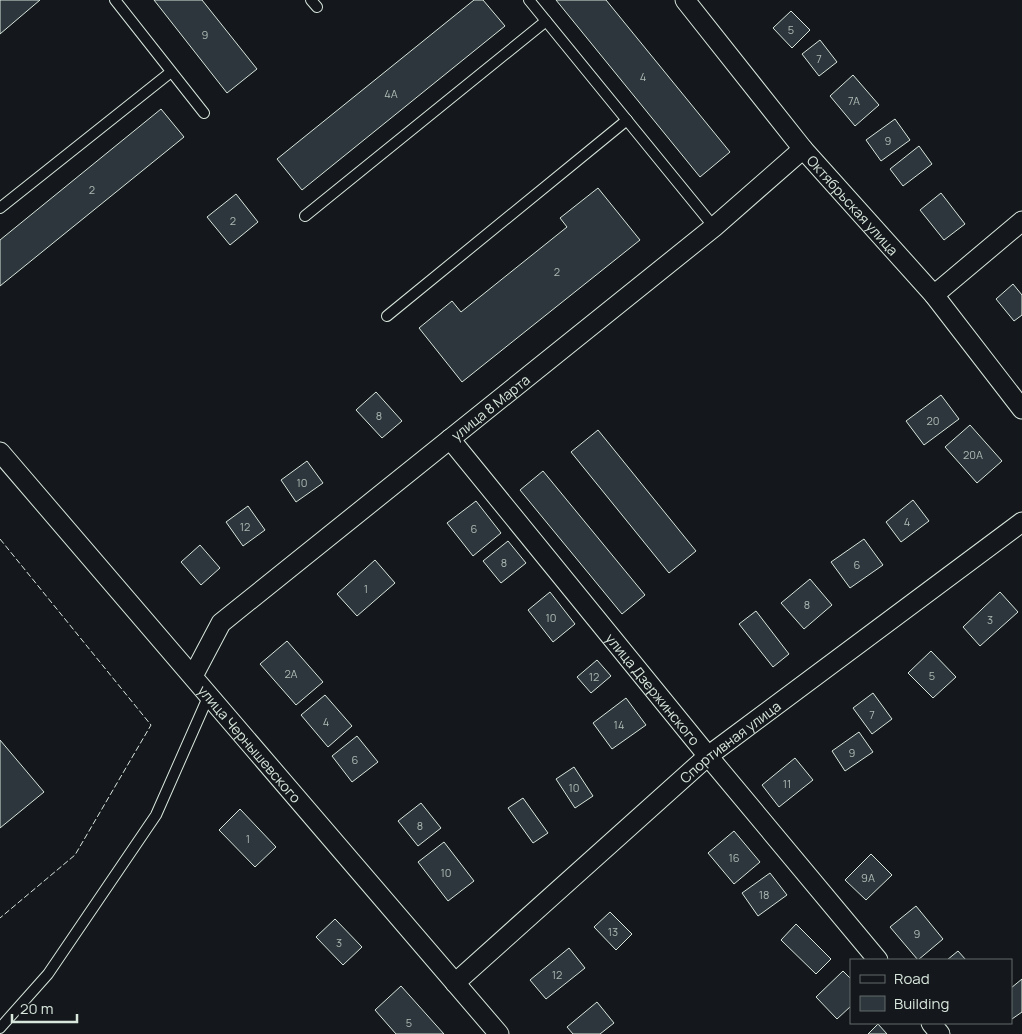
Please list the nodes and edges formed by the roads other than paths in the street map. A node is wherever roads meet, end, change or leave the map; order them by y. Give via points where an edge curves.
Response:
1 (115, 0) edge
2 (529, 0) edge
3 (685, 0) edge
4 (546, 21) junction
5 (171, 72) junction
6 (204, 113) dead end
7 (627, 120) junction
8 (803, 149) junction
9 (0, 208) edge
10 (305, 216) dead end
11 (1022, 221) edge
12 (714, 227) junction
13 (934, 295) junction
14 (387, 316) dead end
15 (1022, 409) edge
16 (450, 439) junction
17 (0, 452) edge
18 (1022, 522) edge
19 (193, 676) junction
20 (209, 695) junction
21 (708, 756) junction
22 (877, 959) edge
23 (455, 983) junction
24 (931, 1024) edge
25 (0, 1028) edge
26 (499, 1034) edge
27 (940, 1034) edge

1 - 5 lane
2 - 4 lane
3 - 8 street, Октябрьская улица
4 - 7 lane
4 - 10 lane
5 - 6 lane
5 - 9 lane
7 - 12 lane
7 - 14 lane
8 - 12 street, улица 8 Марта
8 - 13 street, Октябрьская улица
11 - 13 street
12 - 16 street, улица 8 Марта
13 - 15 street, Октябрьская улица
16 - 19 street, улица 8 Марта via 221,623
16 - 21 street, улица Дзержинского
17 - 19 street, улица Чернышевского
18 - 21 street, Спортивная улица
19 - 20 street, улица Чернышевского
20 - 23 street, улица Чернышевского
20 - 25 lane via 156,815 48,974
21 - 22 street, улица Дзержинского
21 - 23 street, Спортивная улица
23 - 26 street, улица Чернышевского
24 - 27 street

